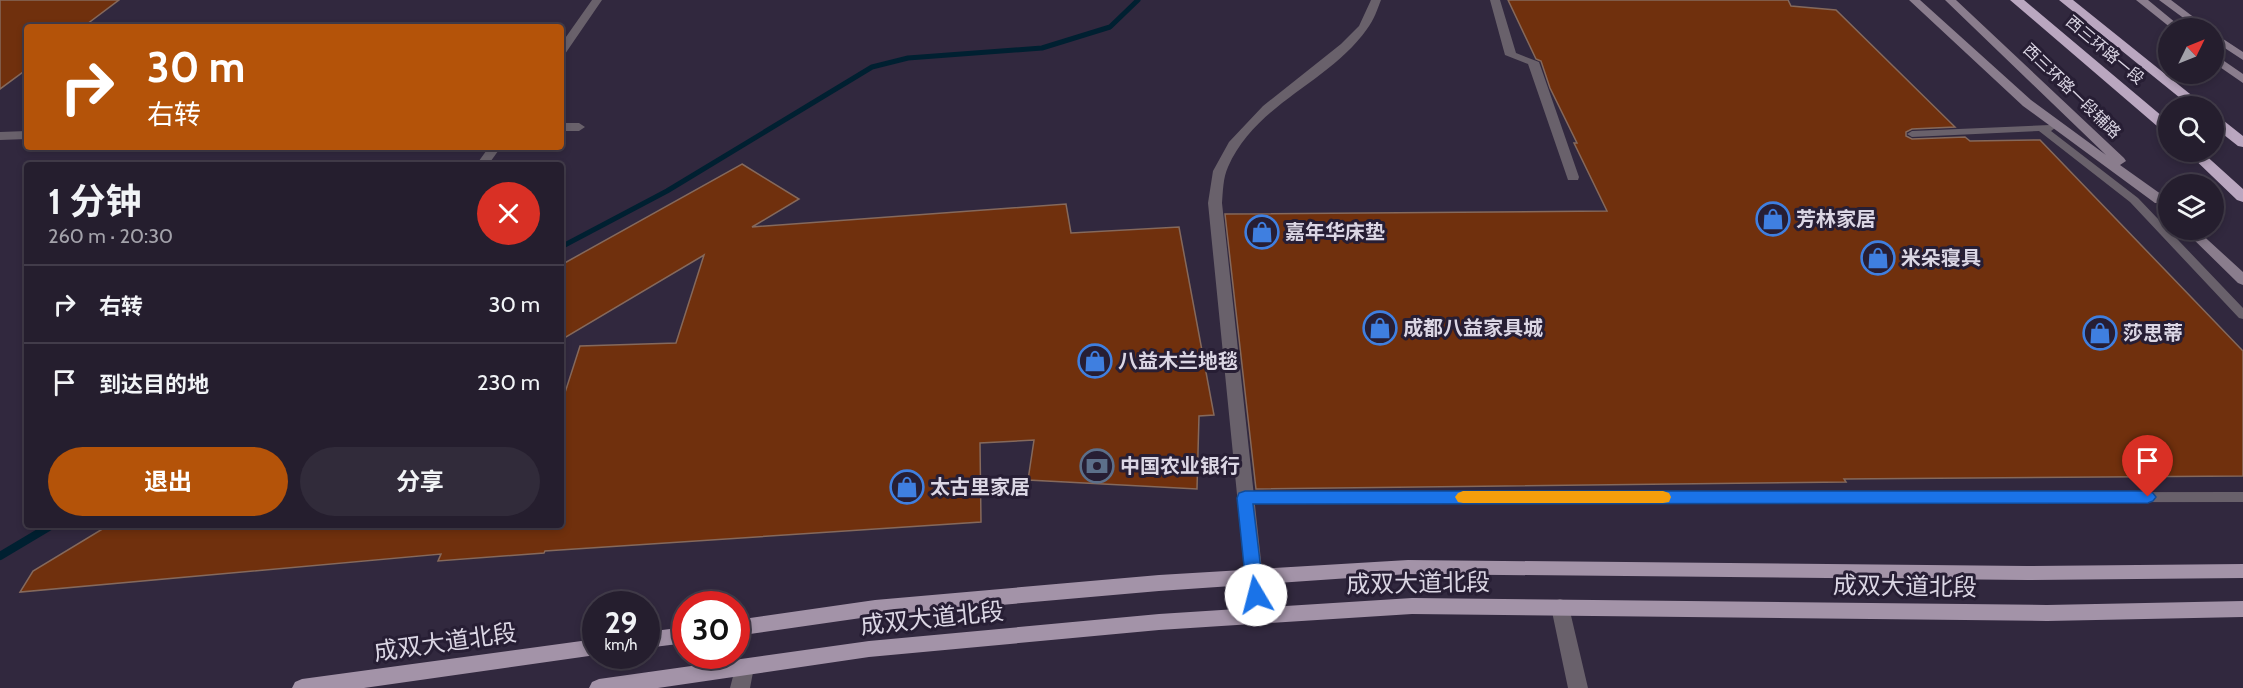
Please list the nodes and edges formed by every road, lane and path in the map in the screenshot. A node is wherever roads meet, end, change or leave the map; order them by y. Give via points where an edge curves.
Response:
1 (597, 0) edge
2 (1376, 0) edge
3 (1495, 0) edge
4 (1914, 0) edge
5 (1950, 0) edge
6 (2016, 0) edge
7 (2064, 0) edge
8 (2141, 0) edge
9 (2163, 0) edge
10 (2164, 18) edge
11 (2189, 18) edge
12 (2224, 43) edge
13 (564, 48) edge
14 (2243, 57) edge
15 (2224, 65) edge
16 (2243, 80) edge
17 (2185, 96) edge
18 (2158, 120) edge
19 (564, 127) edge
20 (579, 127) dead end
21 (2060, 127) junction
22 (2224, 128) edge
23 (2042, 129) junction
24 (1912, 134) dead end
25 (24, 135) edge
26 (0, 136) edge
27 (2243, 143) edge
28 (2205, 162) edge
29 (1573, 177) dead end
30 (2243, 197) edge
31 (2158, 198) edge
32 (2158, 200) edge
33 (2201, 240) edge
34 (2243, 280) edge
35 (2243, 315) edge
36 (2243, 497) edge
37 (1245, 498) junction
38 (2243, 571) edge
39 (1252, 576) junction
40 (1560, 607) junction
41 (2243, 609) edge
42 (1258, 615) junction
43 (750, 626) edge
44 (582, 649) edge
45 (750, 666) edge
46 (730, 669) edge
47 (744, 669) edge
48 (302, 688) edge
49 (599, 688) edge
50 (740, 688) edge
51 (1578, 688) edge

1 - 13 street
2 - 37 street via 1363,27 1342,49 1265,109 1238,140 1221,168 1215,203
3 - 29 street via 1511,55 1533,62
4 - 21 main road via 2027,103
5 - 31 main road, 西三环路一段辅路
6 - 18 highway, 西三环路一段
7 - 17 highway, 西三环路一段
8 - 10 main road
9 - 11 main road
12 - 14 main road
15 - 16 main road
19 - 20 street
21 - 23 lane
21 - 32 main road
22 - 27 highway
23 - 24 lane
23 - 35 lane via 2134,200
25 - 26 street
28 - 30 highway
33 - 34 main road
36 - 37 lane
37 - 39 street
38 - 39 main road, 成双大道北段 via 2027,573 1408,567
39 - 42 street
39 - 43 main road, 成双大道北段 via 875,608
40 - 41 main road, 成双大道北段 via 2047,613
40 - 42 main road, 成双大道北段 via 1412,606
40 - 51 street
42 - 45 main road, 成双大道北段 via 869,649
44 - 48 main road, 成双大道北段
46 - 49 main road, 成双大道北段
47 - 50 street

